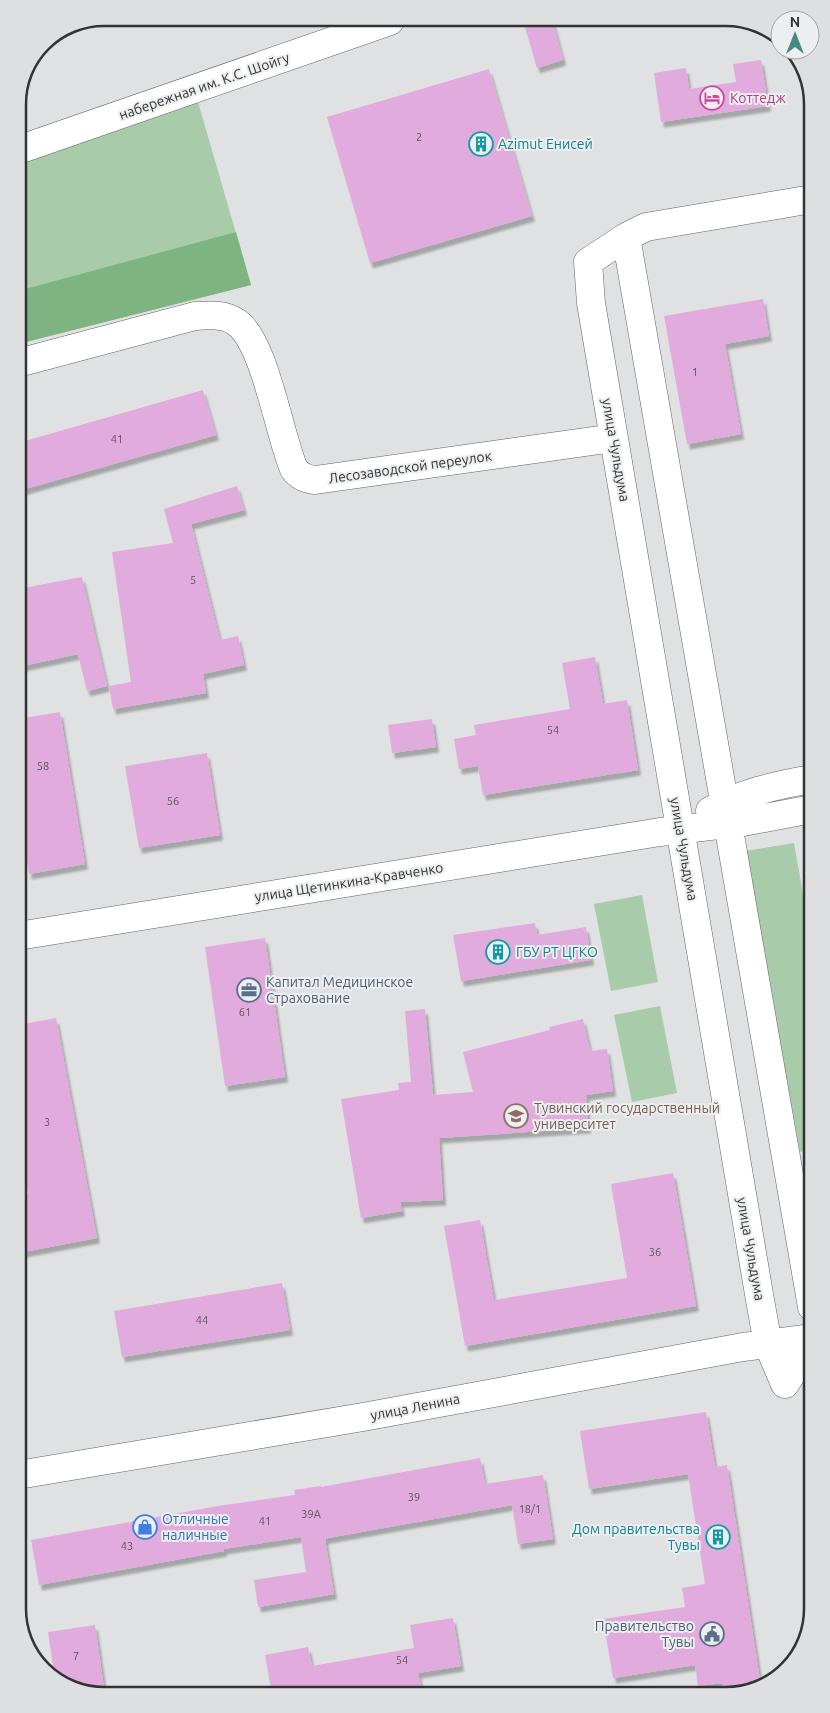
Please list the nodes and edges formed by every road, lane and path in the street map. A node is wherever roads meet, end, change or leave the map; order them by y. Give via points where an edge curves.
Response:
1 (376, 26) edge
2 (26, 147) edge
3 (804, 200) edge
4 (626, 237) junction
5 (26, 361) edge
6 (614, 438) junction
7 (804, 781) edge
8 (804, 811) edge
9 (726, 813) junction
10 (680, 829) junction
11 (26, 935) edge
12 (804, 1261) edge
13 (804, 1339) edge
14 (768, 1344) junction
15 (804, 1355) edge
16 (26, 1474) edge

1 - 2 street, набережная им. К.С. Шойгу
3 - 4 street via 646,227
4 - 6 street, улица Чульдума via 588,262 591,302
4 - 9 street
5 - 6 street, Лесозаводской переулок via 195,316 228,317 246,331 254,346 294,469 303,477 315,480
6 - 10 street, улица Чульдума
7 - 9 street, улица Щетинкина-Кравченко via 765,788
8 - 9 street, улица Щетинкина-Кравченко via 743,822
9 - 10 street, улица Щетинкина-Кравченко
9 - 12 street
10 - 11 street, улица Щетинкина-Кравченко
10 - 14 street, улица Чульдума
13 - 14 street, улица Ленина
14 - 15 street, улица Чульдума via 785,1384
14 - 16 street, улица Ленина

